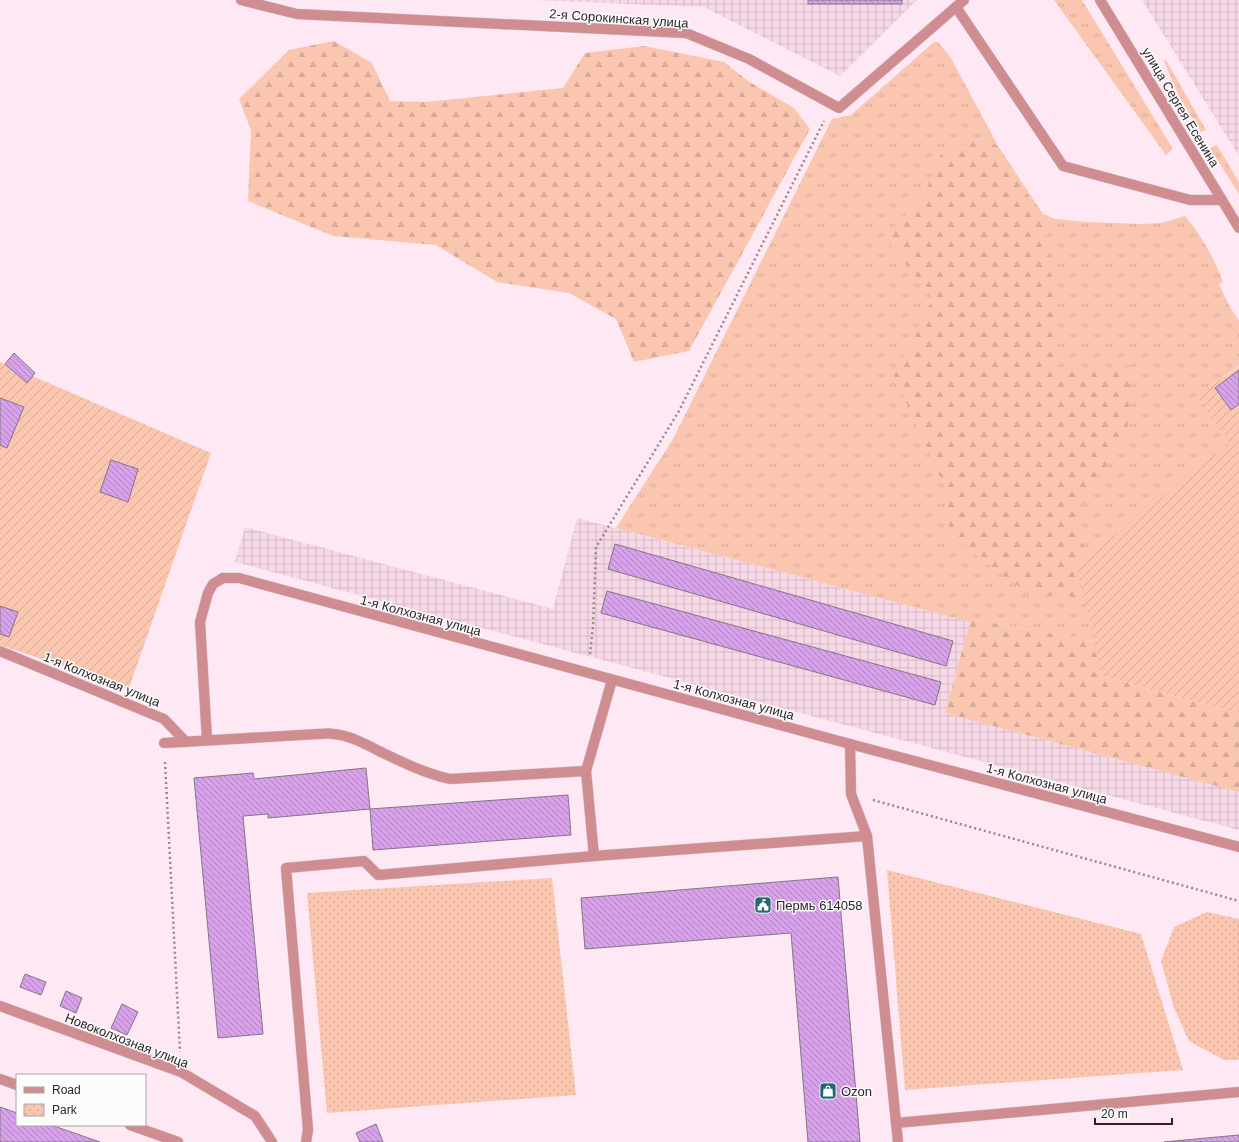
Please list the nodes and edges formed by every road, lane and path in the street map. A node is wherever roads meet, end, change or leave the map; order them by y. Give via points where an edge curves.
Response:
1 (241, 0) edge
2 (964, 0) edge
3 (1100, 0) edge
4 (956, 7) junction
5 (839, 108) junction
6 (1222, 200) junction
7 (1239, 228) edge
8 (0, 651) edge
9 (587, 673) junction
10 (612, 680) junction
11 (208, 740) junction
12 (186, 742) junction
13 (164, 743) joint
14 (850, 744) junction
15 (586, 771) junction
16 (851, 794) junction
17 (867, 836) junction
18 (1239, 847) edge
19 (594, 856) junction
20 (1239, 901) edge
21 (0, 1006) edge
22 (181, 1072) junction
23 (0, 1079) edge
24 (16, 1085) edge
25 (1239, 1092) edge
26 (896, 1123) junction
27 (133, 1126) edge
28 (178, 1142) edge
29 (272, 1142) edge
30 (306, 1142) edge
31 (898, 1142) edge

1 - 5 street, 2-я Сорокинская улица via 297,14 686,33 749,59
2 - 4 street
3 - 6 street, улица Сергея Есенина
4 - 5 street
4 - 6 street via 1063,166 1190,200
5 - 9 path via 826,116 679,411 596,547 593,626
6 - 7 street, улица Сергея Есенина
8 - 12 street, 1-я Колхозная улица via 164,719
9 - 10 street, 1-я Колхозная улица
9 - 11 street, 1-я Колхозная улица via 239,578 222,578 213,584 208,593 200,622
10 - 14 street, 1-я Колхозная улица
10 - 15 street
11 - 12 street
11 - 15 street via 334,734 360,742 417,769 450,779
12 - 13 street
13 - 22 path
14 - 16 street
14 - 18 street, 1-я Колхозная улица
15 - 19 street
16 - 17 street
16 - 20 path
17 - 19 street
17 - 26 street
19 - 30 street via 378,875 364,861 286,868 308,1130
21 - 22 street, Новоколхозная улица
22 - 29 street, Новоколхозная улица via 255,1116
23 - 24 street
25 - 26 street
26 - 31 street
27 - 28 street

